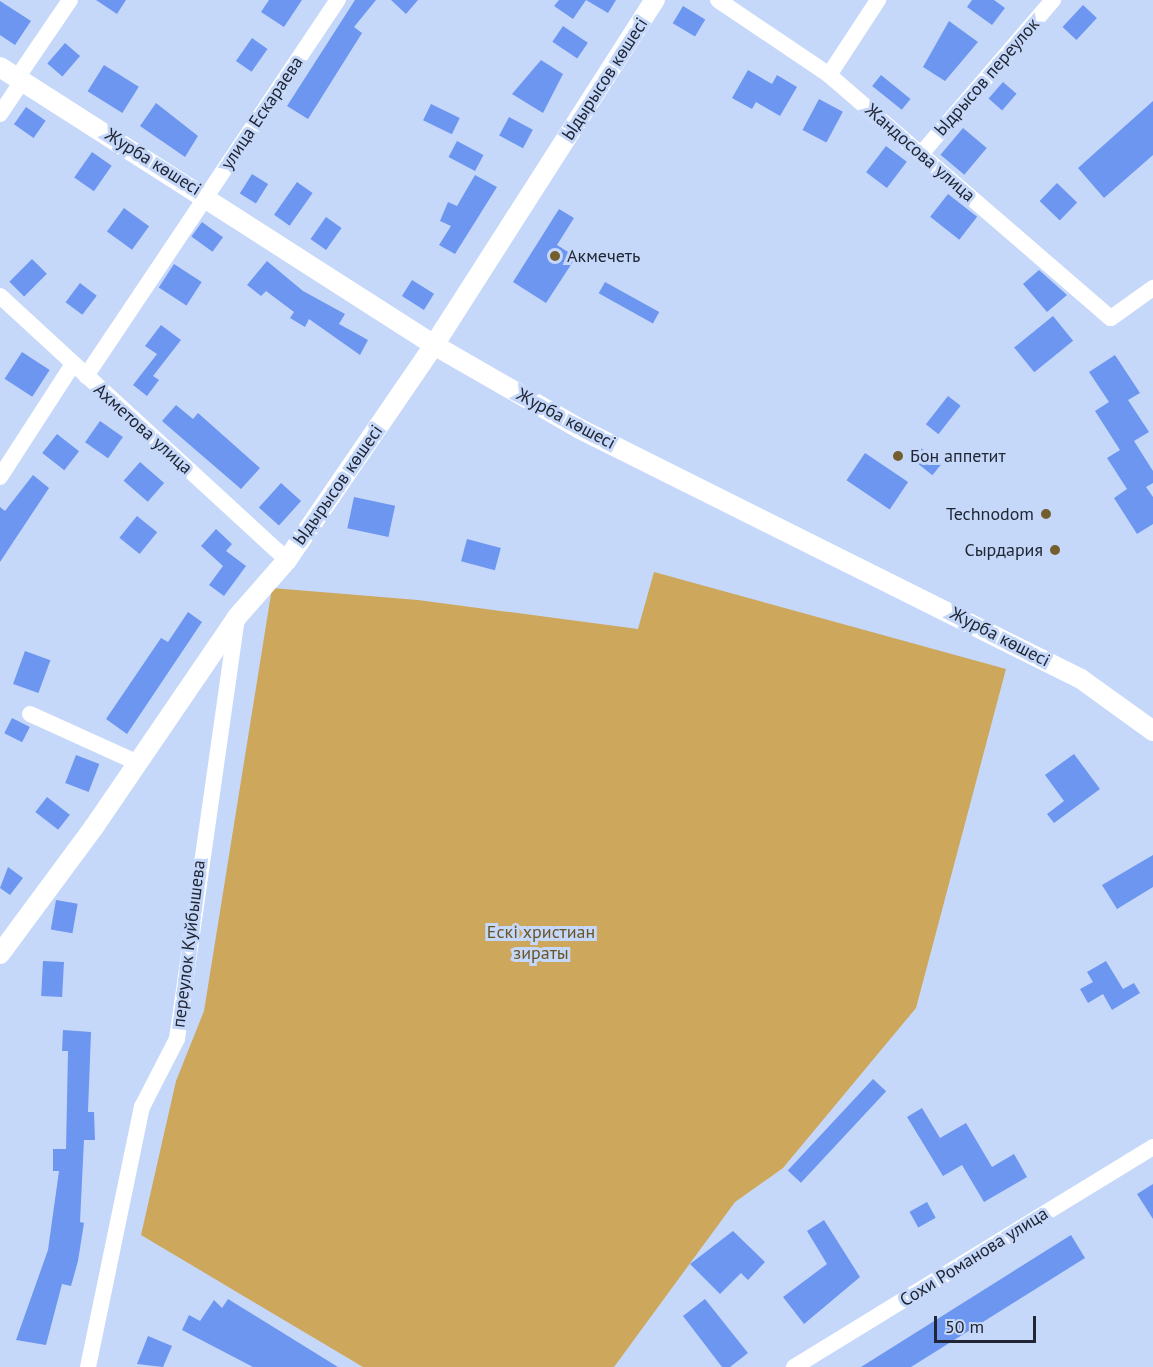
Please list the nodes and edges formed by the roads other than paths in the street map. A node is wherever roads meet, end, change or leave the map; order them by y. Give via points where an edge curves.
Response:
1 (70, 0) edge
2 (338, 0) edge
3 (655, 0) edge
4 (718, 0) edge
5 (878, 0) edge
6 (1053, 0) edge
7 (0, 67) edge
8 (829, 75) junction
9 (20, 79) junction
10 (0, 114) edge
11 (921, 154) junction
12 (207, 196) junction
13 (1153, 288) edge
14 (0, 296) edge
15 (435, 345) junction
16 (73, 364) junction
17 (86, 376) junction
18 (0, 477) edge
19 (287, 560) junction
20 (237, 617) junction
21 (30, 714) dead end
22 (1153, 731) edge
23 (138, 763) junction
24 (0, 954) edge
25 (1153, 1147) edge
26 (88, 1367) edge
27 (794, 1367) edge

1 - 9 street
2 - 12 street, улица Ескараева
3 - 15 street, Ыдырысов көшесі
4 - 8 street, Жандосова улица
5 - 8 street
6 - 11 street, Ыдрысов переулок
7 - 9 street, Журба көшесі
8 - 11 street, Жандосова улица
9 - 10 street
9 - 12 street, Журба көшесі
11 - 13 street, Жандосова улица via 1111,318
12 - 15 street, Журба көшесі
12 - 17 street, улица Ескараева
14 - 16 street, Ахметова улица
15 - 19 street, Ыдырысов көшесі
15 - 22 street, Журба көшесі via 580,429 1081,679
16 - 17 street, Ахметова улица
16 - 18 street
17 - 19 street, Ахметова улица
19 - 20 street, Ыдырысов көшесі
20 - 23 street, Ыдырысов көшесі
20 - 26 street, переулок Куйбышева via 177,1039 142,1107
21 - 23 street
23 - 24 street, Ыдырысов көшесі
25 - 27 street, Сохи Романова улица

